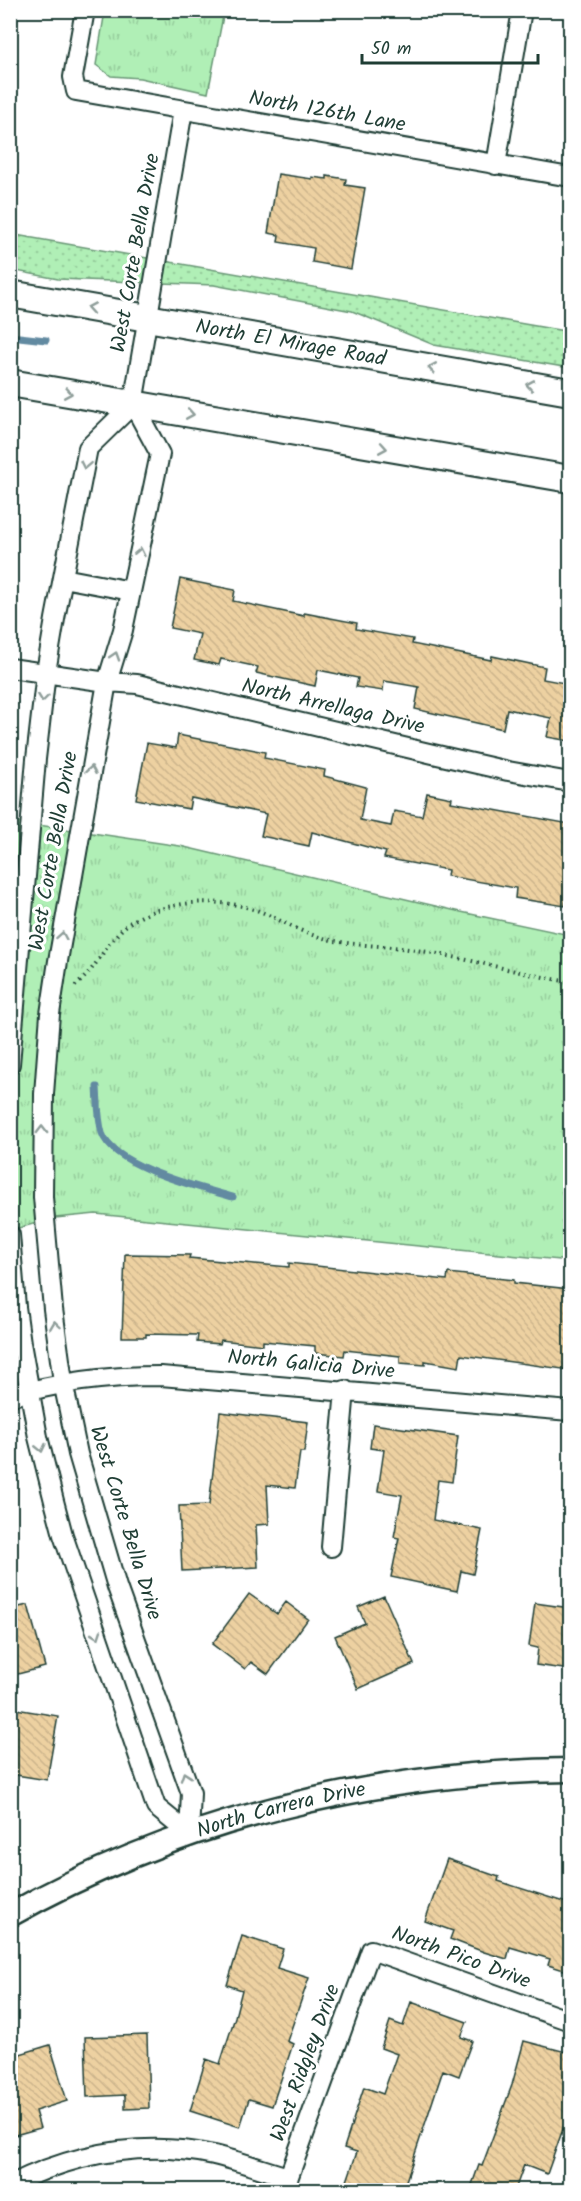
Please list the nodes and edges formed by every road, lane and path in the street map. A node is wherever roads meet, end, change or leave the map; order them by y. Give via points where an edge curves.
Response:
1 (85, 10) edge
2 (522, 10) edge
3 (183, 110) junction
4 (496, 165) junction
5 (570, 177) edge
6 (10, 294) edge
7 (148, 318) junction
8 (10, 383) edge
9 (570, 392) edge
10 (133, 404) junction
11 (570, 479) edge
12 (63, 578) junction
13 (131, 591) junction
14 (10, 668) edge
15 (46, 672) junction
16 (107, 682) junction
17 (570, 782) edge
18 (570, 982) edge
19 (67, 990) dead end
20 (10, 1064) edge
21 (10, 1235) edge
22 (56, 1384) junction
23 (345, 1390) junction
24 (29, 1391) junction
25 (10, 1397) edge
26 (570, 1411) edge
27 (331, 1547) dead end
28 (570, 1770) edge
29 (189, 1834) junction
30 (10, 1915) edge
31 (371, 1950) joint
32 (570, 2021) edge
33 (286, 2184) edge
34 (10, 2185) edge

1 - 3 street, North 126th Lane via 73,77 76,91
2 - 4 street
3 - 4 street, North 126th Lane
3 - 7 street, West Corte Bella Drive
4 - 5 street, North 126th Lane
7 -> 6 main road, North El Mirage Road
9 -> 7 main road, North El Mirage Road
7 - 10 street, West Corte Bella Drive
8 -> 10 main road
10 -> 11 main road
10 -> 12 street, West Corte Bella Drive via 88,448
13 -> 10 street, West Corte Bella Drive via 160,454
12 - 13 street
12 - 15 street, West Corte Bella Drive
16 -> 13 street, West Corte Bella Drive
14 - 15 street, North Arrellaga Drive
15 - 16 street, North Arrellaga Drive
15 -> 20 street, West Corte Bella Drive
16 - 17 street, North Arrellaga Drive via 137,684
22 -> 16 street, West Corte Bella Drive via 43,1197 44,1094 50,1014
18 - 19 path via 409,949 323,938 262,912 224,903 188,903 158,910 122,928 89,975
21 - 24 street
22 - 23 street, North Galicia Drive via 161,1376
22 - 24 street, North Galicia Drive
29 -> 22 street, West Corte Bella Drive via 191,1793 103,1544
23 - 26 street, North Galicia Drive
23 - 27 street
24 - 25 street, North Galicia Drive
24 -> 29 street via 63,1535 156,1807
28 - 29 street, North Carrera Drive via 394,1784 313,1799
29 - 30 street, North Carrera Drive via 154,1846
31 - 32 street, North Pico Drive
31 - 33 street, West Ridgley Drive
33 - 34 street via 216,2156 154,2148 87,2155

